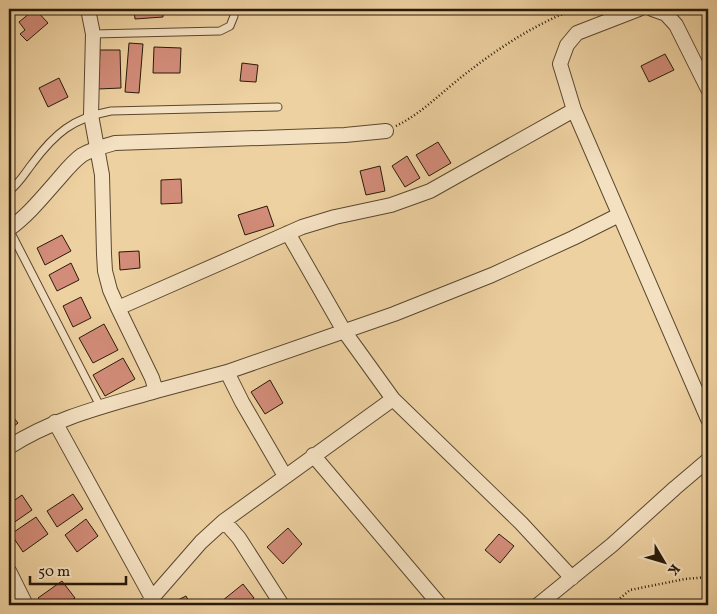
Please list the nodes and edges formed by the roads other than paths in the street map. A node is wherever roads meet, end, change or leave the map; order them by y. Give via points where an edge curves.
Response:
1 (88, 9) edge
2 (232, 9) edge
3 (639, 9) edge
4 (652, 9) edge
5 (93, 34) junction
6 (708, 89) edge
7 (278, 107) dead end
8 (574, 110) junction
9 (92, 115) junction
10 (386, 130) road end
11 (97, 148) junction
12 (9, 191) edge
13 (619, 214) junction
14 (9, 229) edge
15 (288, 233) junction
16 (118, 308) junction
17 (344, 331) junction
18 (227, 372) junction
19 (156, 391) junction
20 (393, 399) junction
21 (100, 406) junction
22 (708, 419) edge
23 (55, 422) junction
24 (9, 448) edge
25 (313, 455) junction
26 (708, 459) edge
27 (285, 476) junction
28 (224, 521) junction
29 (9, 571) edge
30 (572, 578) junction
31 (149, 602) edge
32 (26, 605) edge
33 (282, 605) edge
34 (440, 605) edge
35 (538, 605) edge

1 - 5 street
2 - 5 lane via 234,16 230,26 220,31
3 - 8 street via 577,33 566,44 560,64
4 - 6 street via 666,14 676,25
5 - 9 street
7 - 9 lane via 112,111
8 - 13 street
8 - 15 street via 430,191 391,205 317,221
9 - 11 street
9 - 12 lane via 51,141
10 - 11 street via 345,135 115,143
11 - 14 street via 70,164 34,207
11 - 16 street via 102,175 106,271
13 - 17 street via 492,275
13 - 22 street
14 - 21 lane
15 - 16 street
15 - 17 street
16 - 19 street
17 - 18 street
17 - 20 street
18 - 19 street
18 - 27 street
19 - 21 street
20 - 25 street
20 - 30 street via 521,523
21 - 23 street
23 - 24 street
23 - 31 street
25 - 27 street
25 - 34 street
26 - 30 street
27 - 28 street
28 - 31 street via 201,542
28 - 33 street via 239,538
29 - 32 street
30 - 35 street

